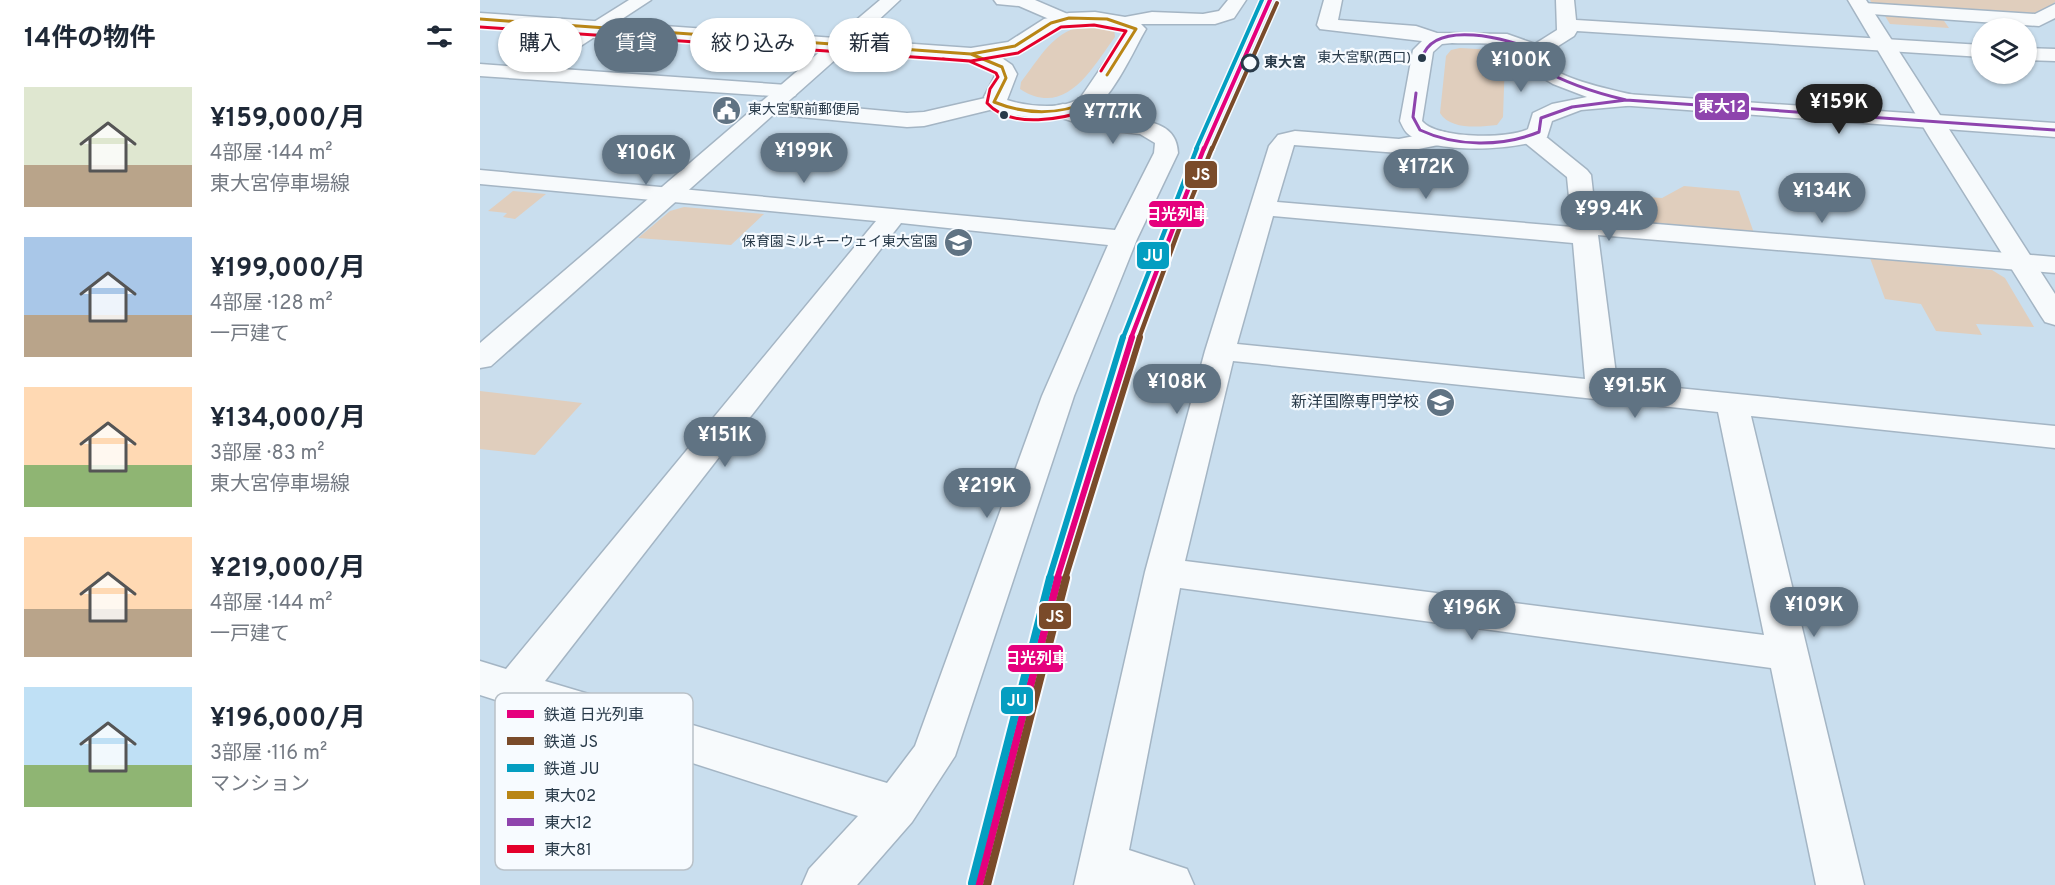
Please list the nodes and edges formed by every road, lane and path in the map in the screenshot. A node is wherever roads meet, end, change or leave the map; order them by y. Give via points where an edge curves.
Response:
1 (642, 0) edge
2 (891, 0) edge
3 (1003, 0) edge
4 (1237, 0) edge
5 (1333, 0) edge
6 (1564, 0) edge
7 (1860, 5) edge
8 (614, 18) edge
9 (870, 18) edge
10 (480, 19) edge
11 (1063, 19) junction
12 (2050, 19) edge
13 (1127, 22) junction
14 (1566, 25) junction
15 (594, 28) edge
16 (594, 31) edge
17 (1041, 33) junction
18 (678, 34) edge
19 (1436, 39) junction
20 (828, 44) edge
21 (1885, 44) junction
22 (912, 50) edge
23 (1971, 50) edge
24 (970, 54) junction
25 (2037, 54) edge
26 (828, 55) edge
27 (2055, 55) edge
28 (1538, 59) junction
29 (480, 70) edge
30 (526, 73) junction
31 (1006, 78) junction
32 (778, 99) junction
33 (1626, 99) junction
34 (994, 102) junction
35 (1063, 111) junction
36 (1931, 121) junction
37 (1537, 127) junction
38 (2055, 130) edge
39 (1440, 138) junction
40 (480, 177) edge
41 (670, 193) junction
42 (1263, 208) junction
43 (894, 214) junction
44 (1586, 231) junction
45 (1124, 239) junction
46 (2020, 262) junction
47 (2055, 265) edge
48 (2055, 316) edge
49 (1220, 351) junction
50 (480, 359) edge
51 (1602, 391) junction
52 (1732, 404) junction
53 (2055, 438) edge
54 (1164, 572) junction
55 (1788, 654) junction
56 (498, 683) edge
57 (530, 693) edge
58 (693, 744) edge
59 (897, 807) junction
60 (1099, 875) edge
61 (826, 885) edge
62 (1170, 885) edge
63 (1840, 885) edge

1 - 8 street
2 - 9 street
3 - 11 street via 1022,1
4 - 13 street via 1230,11 1217,17 1154,17
5 - 19 street via 1327,25 1416,32
6 - 14 street
7 - 12 street
7 - 21 street
10 - 15 street
11 - 13 street
11 - 17 street via 1052,22
13 - 35 street via 1136,29 1134,34 1091,101
14 - 21 street
14 - 28 street via 1567,32
16 - 30 street
17 - 24 street via 1007,49
17 - 31 street
18 - 20 street
19 - 28 street via 1516,41
19 - 39 street via 1424,50 1411,121 1416,129
21 - 23 street
21 - 36 street
22 - 24 street
24 - 31 street via 1002,67
25 - 27 street
26 - 32 street
28 - 33 street via 1554,78
28 - 37 street
29 - 30 street
30 - 32 street
31 - 34 street
32 - 34 street via 907,120
32 - 41 street
33 - 36 street
33 - 37 street via 1560,109
34 - 35 street via 1011,108
35 - 45 street via 1102,123 1148,129 1160,134 1168,144
36 - 38 street
36 - 46 street
37 - 39 street via 1508,142
37 - 44 street via 1579,175
39 - 42 street via 1400,146 1286,140
40 - 41 street
41 - 43 street
41 - 50 street
42 - 44 street
42 - 49 street
43 - 45 street
43 - 56 street
44 - 46 street
44 - 51 street
45 - 59 street via 1058,396 933,756
46 - 47 street
46 - 48 street
49 - 51 street
49 - 54 street
51 - 52 street
52 - 53 street
52 - 55 street
54 - 55 street
54 - 60 street
55 - 63 street
56 - 57 street
58 - 59 street
59 - 61 street
60 - 62 street

